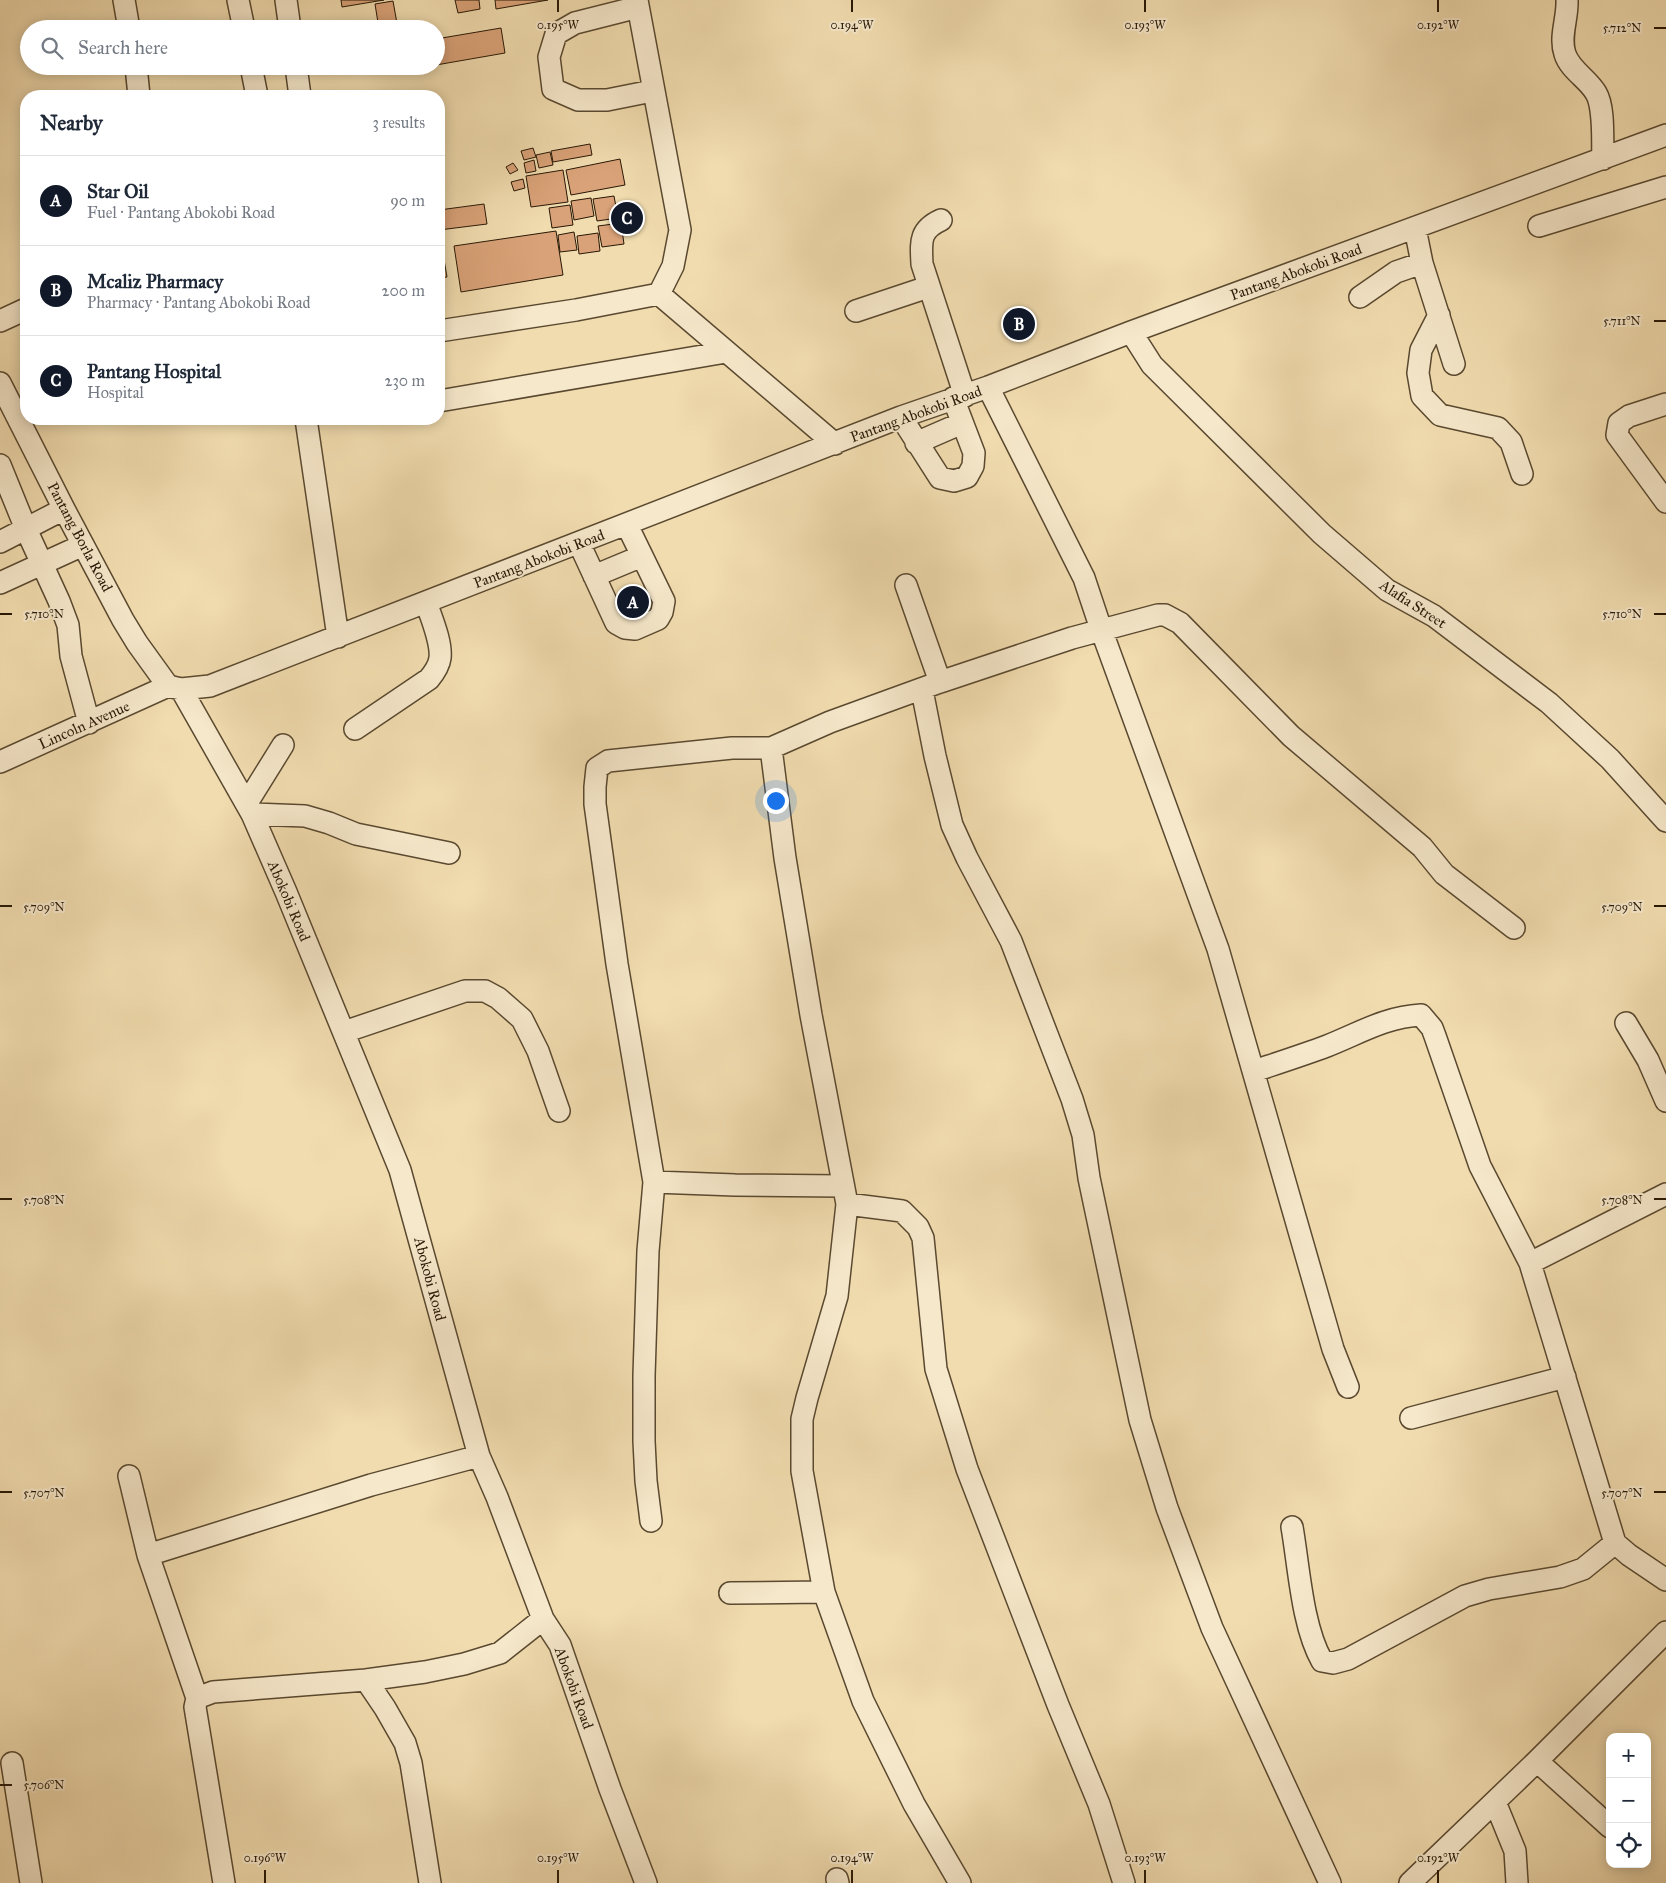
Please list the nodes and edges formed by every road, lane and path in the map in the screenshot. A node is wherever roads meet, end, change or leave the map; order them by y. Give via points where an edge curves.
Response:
1 (124, 0) edge
2 (238, 0) edge
3 (286, 0) edge
4 (1566, 0) edge
5 (637, 4) edge
6 (127, 20) edge
7 (242, 20) edge
8 (289, 20) edge
9 (137, 75) edge
10 (253, 75) edge
11 (297, 75) edge
12 (138, 90) edge
13 (256, 90) edge
14 (299, 90) edge
15 (652, 90) junction
16 (1666, 135) edge
17 (1603, 159) junction
18 (1665, 189) edge
19 (941, 220) dead end
20 (1539, 226) dead end
21 (1415, 228) junction
22 (1422, 263) junction
23 (928, 287) junction
24 (659, 294) junction
25 (1360, 297) dead end
26 (856, 311) dead end
27 (20, 312) edge
28 (1438, 315) junction
29 (0, 321) edge
30 (445, 330) edge
31 (1131, 332) junction
32 (726, 352) junction
33 (1454, 364) dead end
34 (0, 383) edge
35 (988, 387) junction
36 (959, 397) junction
37 (445, 399) edge
38 (1666, 404) edge
39 (901, 417) junction
40 (20, 422) edge
41 (962, 423) junction
42 (21, 425) edge
43 (307, 425) edge
44 (916, 443) junction
45 (835, 444) junction
46 (0, 465) edge
47 (1522, 474) dead end
48 (1666, 502) edge
49 (64, 509) junction
50 (627, 524) junction
51 (26, 529) junction
52 (0, 542) edge
53 (579, 543) junction
54 (83, 545) junction
55 (642, 556) junction
56 (42, 564) junction
57 (594, 576) junction
58 (0, 583) edge
59 (906, 586) dead end
60 (426, 602) junction
61 (1102, 629) junction
62 (338, 637) junction
63 (931, 686) junction
64 (175, 688) junction
65 (89, 723) junction
66 (356, 729) dead end
67 (283, 745) dead end
68 (772, 748) junction
69 (0, 762) edge
70 (249, 809) junction
71 (1666, 821) edge
72 (449, 853) dead end
73 (1514, 928) dead end
74 (1626, 1023) dead end
75 (344, 1032) junction
76 (1254, 1071) junction
77 (1666, 1101) edge
78 (559, 1111) dead end
79 (654, 1182) junction
80 (1666, 1194) edge
81 (844, 1195) junction
82 (1530, 1263) junction
83 (1565, 1377) junction
84 (1348, 1387) dead end
85 (1411, 1418) dead end
86 (479, 1456) junction
87 (129, 1476) dead end
88 (652, 1520) dead end
89 (1292, 1527) dead end
90 (1615, 1543) junction
91 (148, 1554) junction
92 (1666, 1580) edge
93 (824, 1592) junction
94 (730, 1593) dead end
95 (543, 1619) junction
96 (1666, 1632) edge
97 (366, 1680) junction
98 (197, 1698) junction
99 (1537, 1761) junction
100 (12, 1763) dead end
101 (1495, 1802) junction
102 (1606, 1823) edge
103 (1430, 1876) edge
104 (31, 1883) edge
105 (224, 1883) edge
106 (430, 1883) edge
107 (646, 1883) edge
108 (960, 1883) edge
109 (1124, 1883) edge
110 (1330, 1883) edge
111 (1410, 1883) edge
112 (1517, 1883) edge

1 - 6 street
2 - 7 street
3 - 8 street
4 - 17 street via 1565,54 1597,95
5 - 15 street
5 - 15 street via 575,24 556,34 548,57 553,89 578,100 607,100
9 - 12 street
10 - 13 street
11 - 14 street
15 - 24 street via 680,230 673,266
16 - 17 street, Pantang Abokobi Road
17 - 21 street, Pantang Abokobi Road
18 - 20 street
19 - 23 street via 929,226 924,233 922,264
21 - 22 street
21 - 31 street, Pantang Abokobi Road
22 - 25 street via 1396,272
22 - 28 street
23 - 26 street
23 - 36 street
24 - 30 street
24 - 32 street
27 - 29 street
28 - 33 street
28 - 47 street via 1421,350 1418,373 1422,396 1440,415 1498,428 1511,442
31 - 35 street, Pantang Abokobi Road
31 - 71 street, Alafia Street via 1152,365 1322,534 1388,590 1434,616 1549,703 1610,759
32 - 37 street
32 - 45 street
34 - 40 street, Pantang Borla Road
35 - 36 street, Pantang Abokobi Road
35 - 61 street via 1084,578
36 - 39 street, Pantang Abokobi Road
36 - 41 street
38 - 48 street via 1629,416 1619,423 1617,435
39 - 44 street
39 - 45 street, Pantang Abokobi Road
41 - 44 street
41 - 44 street via 974,453 973,466 967,477 954,482 940,478
42 - 49 street, Pantang Borla Road
43 - 62 street
45 - 50 street, Pantang Abokobi Road
46 - 51 street
49 - 51 street
49 - 54 street, Pantang Borla Road
50 - 53 street, Pantang Abokobi Road
50 - 55 street
51 - 52 street
51 - 56 street
53 - 57 street
53 - 60 street, Pantang Abokobi Road
54 - 56 street
54 - 64 street, Pantang Borla Road via 133,636
55 - 57 street
55 - 57 street via 664,601 658,619 635,629 616,623
56 - 58 street
56 - 65 street via 68,625 71,656
59 - 63 street
60 - 62 street, Pantang Abokobi Road
60 - 66 street via 438,644 440,657 437,668 429,680
61 - 63 street
61 - 73 street via 1158,615 1174,618 1291,736 1422,847 1444,874
61 - 76 street via 1218,949
62 - 64 street, Pantang Abokobi Road via 210,686
63 - 68 street via 830,722
63 - 110 street via 935,756 952,825 1011,941 1083,1135 1140,1420 1167,1508 1212,1628
64 - 65 street, Lincoln Avenue
64 - 70 street, Abokobi Road
65 - 69 street, Lincoln Avenue
67 - 70 street
68 - 79 street via 732,748 620,759 608,761 597,768 596,804 616,955
68 - 81 street via 785,858
70 - 72 street via 305,816 356,834
70 - 75 street, Abokobi Road
74 - 77 street via 1648,1060
75 - 78 street via 465,991 485,991 522,1019 538,1051
75 - 86 street, Abokobi Road via 400,1170
76 - 82 street via 1328,1045 1369,1026 1421,1015 1432,1028 1480,1166
76 - 84 street via 1333,1349
79 - 81 street via 735,1185
79 - 88 street via 644,1376 646,1481
80 - 82 street
81 - 93 street via 837,1296 802,1419 802,1471
81 - 109 street via 902,1211 918,1227 923,1238 936,1368 966,1469 1099,1804
82 - 83 street
83 - 85 street
83 - 90 street
86 - 91 street via 371,1485
86 - 95 street, Abokobi Road
87 - 91 street
89 - 90 street via 1315,1648 1322,1660 1333,1663 1348,1659 1465,1596 1583,1570
90 - 92 street
91 - 98 street
93 - 94 street
93 - 108 street via 863,1701 914,1804
95 - 97 street via 500,1653 485,1659
95 - 107 street, Abokobi Road via 560,1645
96 - 99 street
97 - 98 street via 213,1692
97 - 106 street via 405,1743
98 - 105 street via 195,1707
99 - 101 street
99 - 102 street
100 - 104 street
101 - 103 street
101 - 112 street via 1514,1852
103 - 111 street

